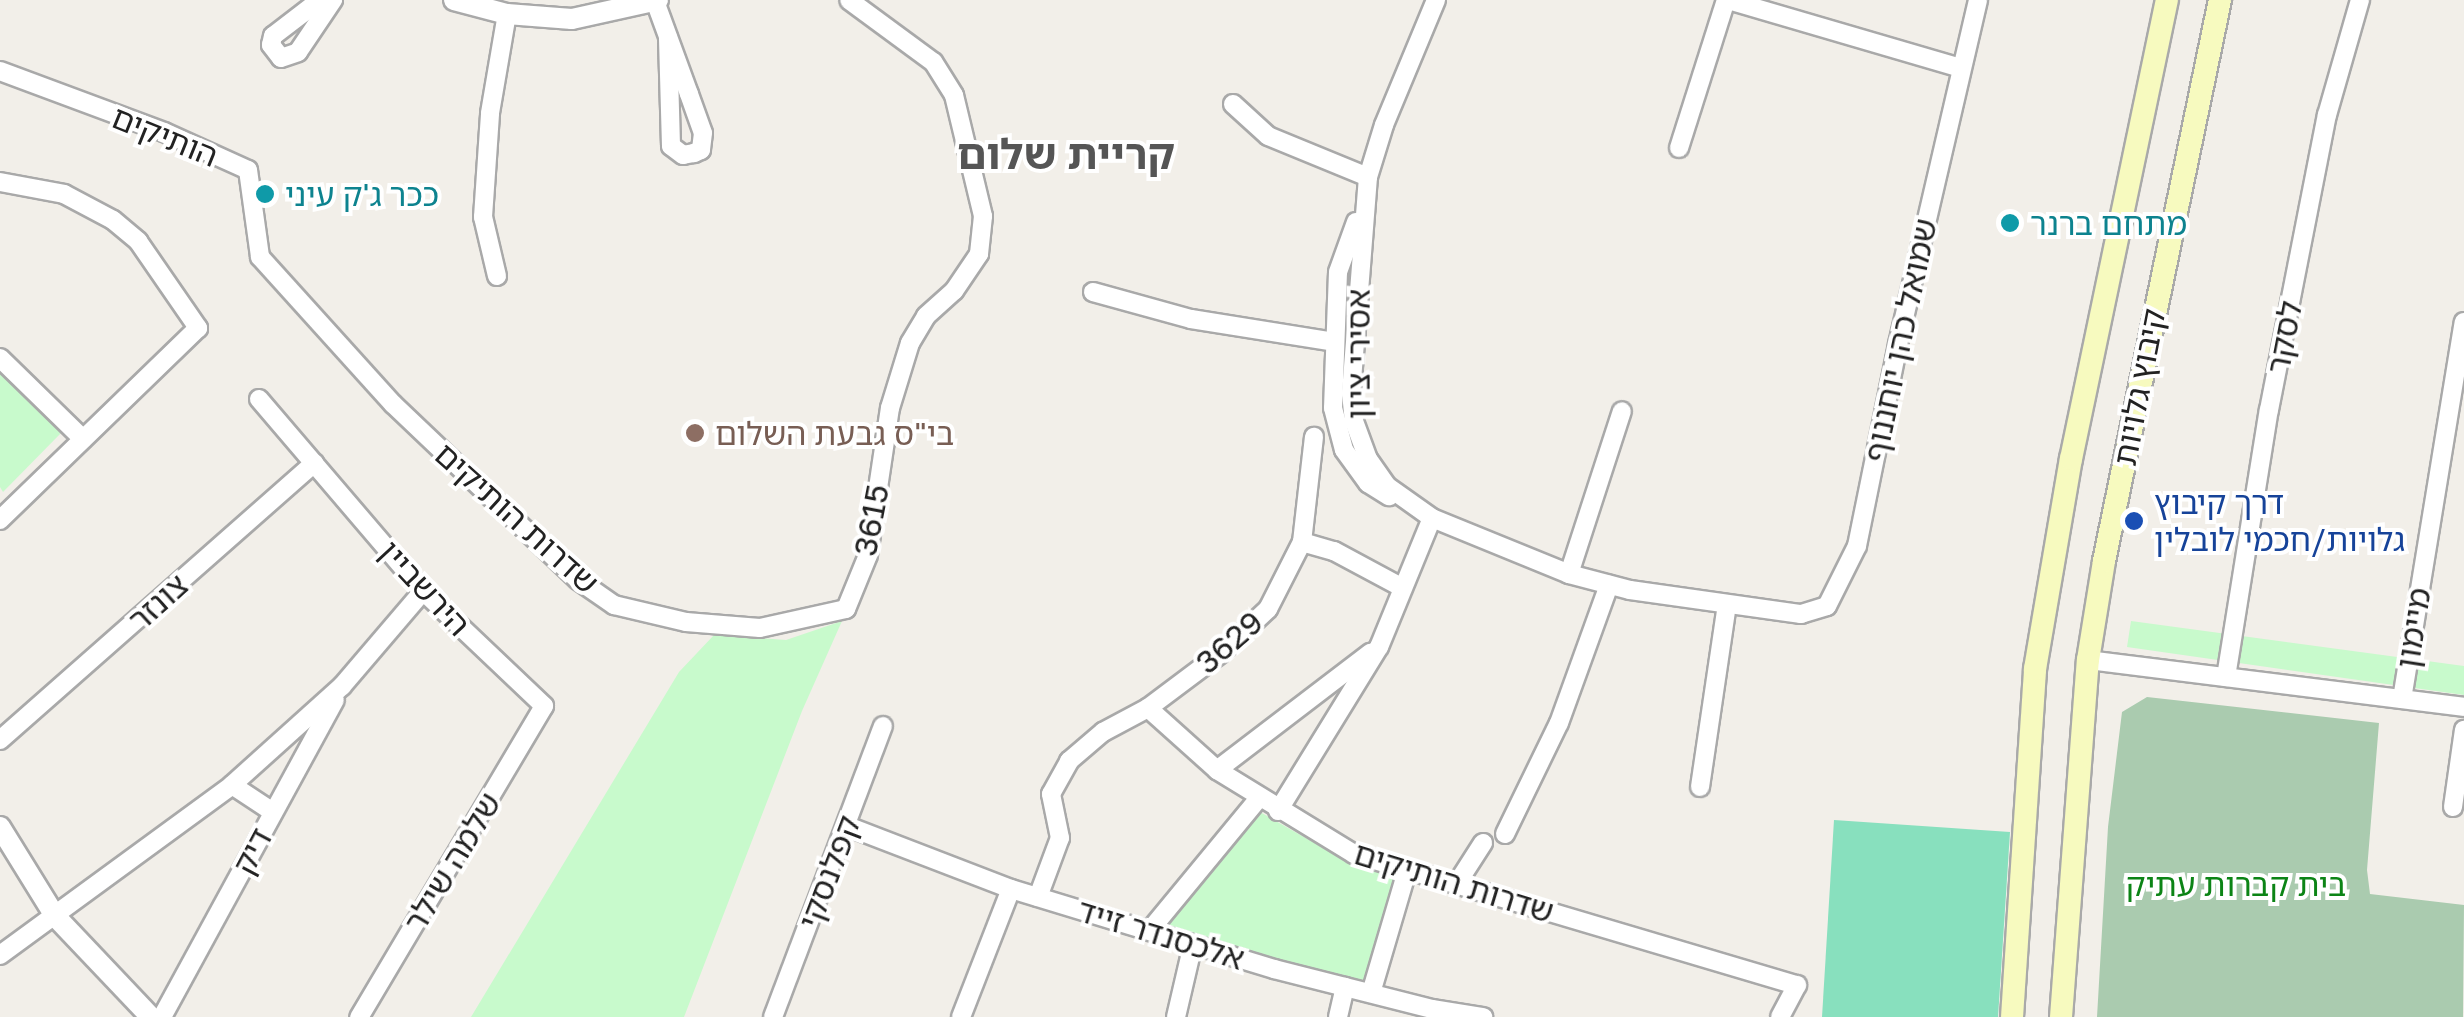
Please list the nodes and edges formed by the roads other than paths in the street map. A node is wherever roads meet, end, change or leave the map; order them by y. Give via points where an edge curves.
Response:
1 (320, 0) edge
2 (333, 0) edge
3 (454, 0) edge
4 (657, 0) edge
5 (849, 0) edge
6 (1414, 0) edge
7 (1727, 0) edge
8 (1978, 0) edge
9 (2167, 0) edge
10 (2220, 0) edge
11 (2360, 0) edge
12 (1434, 4) edge
13 (506, 14) junction
14 (668, 37) junction
15 (1960, 68) junction
16 (0, 71) edge
17 (1233, 104) dead end
18 (1679, 148) dead end
19 (0, 182) edge
20 (1367, 185) junction
21 (260, 257) joint
22 (497, 276) dead end
23 (1092, 292) dead end
24 (2464, 322) edge
25 (1334, 342) junction
26 (0, 358) edge
27 (259, 399) dead end
28 (1622, 411) dead end
29 (1314, 437) dead end
30 (83, 438) junction
31 (314, 463) junction
32 (1401, 499) junction
33 (1432, 518) junction
34 (0, 520) edge
35 (1302, 542) junction
36 (1569, 574) junction
37 (1609, 585) junction
38 (1404, 588) junction
39 (423, 591) junction
40 (1727, 605) junction
41 (1826, 606) joint
42 (846, 609) joint
43 (1378, 647) junction
44 (2088, 660) junction
45 (2226, 677) junction
46 (342, 686) junction
47 (2402, 698) junction
48 (544, 706) joint
49 (2464, 707) edge
50 (1148, 708) junction
51 (882, 726) dead end
52 (2464, 730) edge
53 (0, 740) edge
54 (1217, 770) junction
55 (232, 786) junction
56 (1700, 787) dead end
57 (1258, 799) junction
58 (2453, 807) dead end
59 (1278, 811) junction
60 (273, 812) junction
61 (847, 826) junction
62 (0, 828) edge
63 (1505, 834) dead end
64 (1482, 842) dead end
65 (1407, 871) junction
66 (1456, 885) junction
67 (1010, 889) junction
68 (1038, 897) junction
69 (55, 916) junction
70 (1150, 928) junction
71 (1193, 944) junction
72 (0, 954) edge
73 (1344, 987) junction
74 (1370, 993) junction
75 (152, 1017) edge
76 (162, 1017) edge
77 (359, 1017) edge
78 (773, 1017) edge
79 (961, 1017) edge
80 (1176, 1017) edge
81 (1338, 1017) edge
82 (1483, 1017) edge
83 (1780, 1017) edge
84 (2012, 1017) edge
85 (2062, 1017) edge

1 - 2 street via 273,36 271,45 282,58 298,52
3 - 13 street
4 - 13 street via 572,19
4 - 14 street
5 - 42 street, 3615 via 933,62 954,95 983,216 979,254 910,343 890,408 868,555
6 - 12 street
7 - 15 street
7 - 18 street
8 - 15 street
9 - 84 main road, קיבוץ גלויות via 2036,660
10 - 44 main road, קיבוץ גלויות
11 - 45 street, לסקר via 2323,133
12 - 20 street, אסירי ציון
13 - 22 street via 490,112 484,216
14 - 14 street via 671,146 694,153 701,150 703,133
15 - 41 street, שמואל כהן יוחננוף via 1857,546
16 - 21 street, הותיקים via 248,170
17 - 20 street via 1268,136
19 - 30 street via 64,194 113,220 138,242 198,328
20 - 25 street via 1338,272
20 - 32 street, אסירי ציון via 1352,410 1368,458
21 - 42 street, שדרות הותיקים via 393,404 578,580 614,605 686,622 760,628
23 - 25 street via 1191,318
24 - 47 street, מיימון
25 - 32 street via 1339,438 1368,483
26 - 30 street
27 - 31 street, הירשביין
28 - 36 street
29 - 35 street
30 - 34 street
31 - 39 street, הירשביין
31 - 53 street, צונזר
32 - 33 street, אסירי ציון
33 - 36 street, אסירי ציון
33 - 38 street
35 - 38 street
35 - 50 street, 3629 via 1268,609
36 - 37 street, אסירי ציון
37 - 40 street, אסירי ציון
37 - 63 street via 1559,723
38 - 43 street
39 - 46 street, דיק
39 - 48 street, הירשביין
40 - 41 street, אסירי ציון via 1801,614
40 - 56 street
43 - 54 street
43 - 59 street
44 - 45 street
44 - 85 main road, קיבוץ גלויות
45 - 47 street
46 - 55 street, דיק
46 - 60 street, דיק
47 - 49 street
48 - 77 street, שלמה שילר
50 - 54 street, שדרות הותיקים
50 - 68 street, 3629 via 1104,732 1070,762 1051,794 1060,838
51 - 61 street, קפלנסקי
52 - 58 street
54 - 57 street, שדרות הותיקים
55 - 60 street
55 - 69 street, דיק
57 - 59 street, שדרות הותיקים
57 - 70 street
59 - 65 street, שדרות הותיקים via 1354,854
60 - 76 street, דיק
61 - 67 street, אלכסנדר זייד
61 - 78 street, קפלנסקי
62 - 69 street
64 - 66 street
65 - 66 street, שדרות הותיקים
65 - 74 street
66 - 83 street, שדרות הותיקים via 1797,984
67 - 68 street, אלכסנדר זייד
67 - 79 street
68 - 70 street, אלכסנדר זייד
69 - 72 street, דיק
69 - 75 street
70 - 71 street, אלכסנדר זייד
71 - 73 street, אלכסנדר זייד
71 - 80 street
73 - 74 street, אלכסנדר זייד
73 - 81 street
74 - 82 street, אלכסנדר זייד

